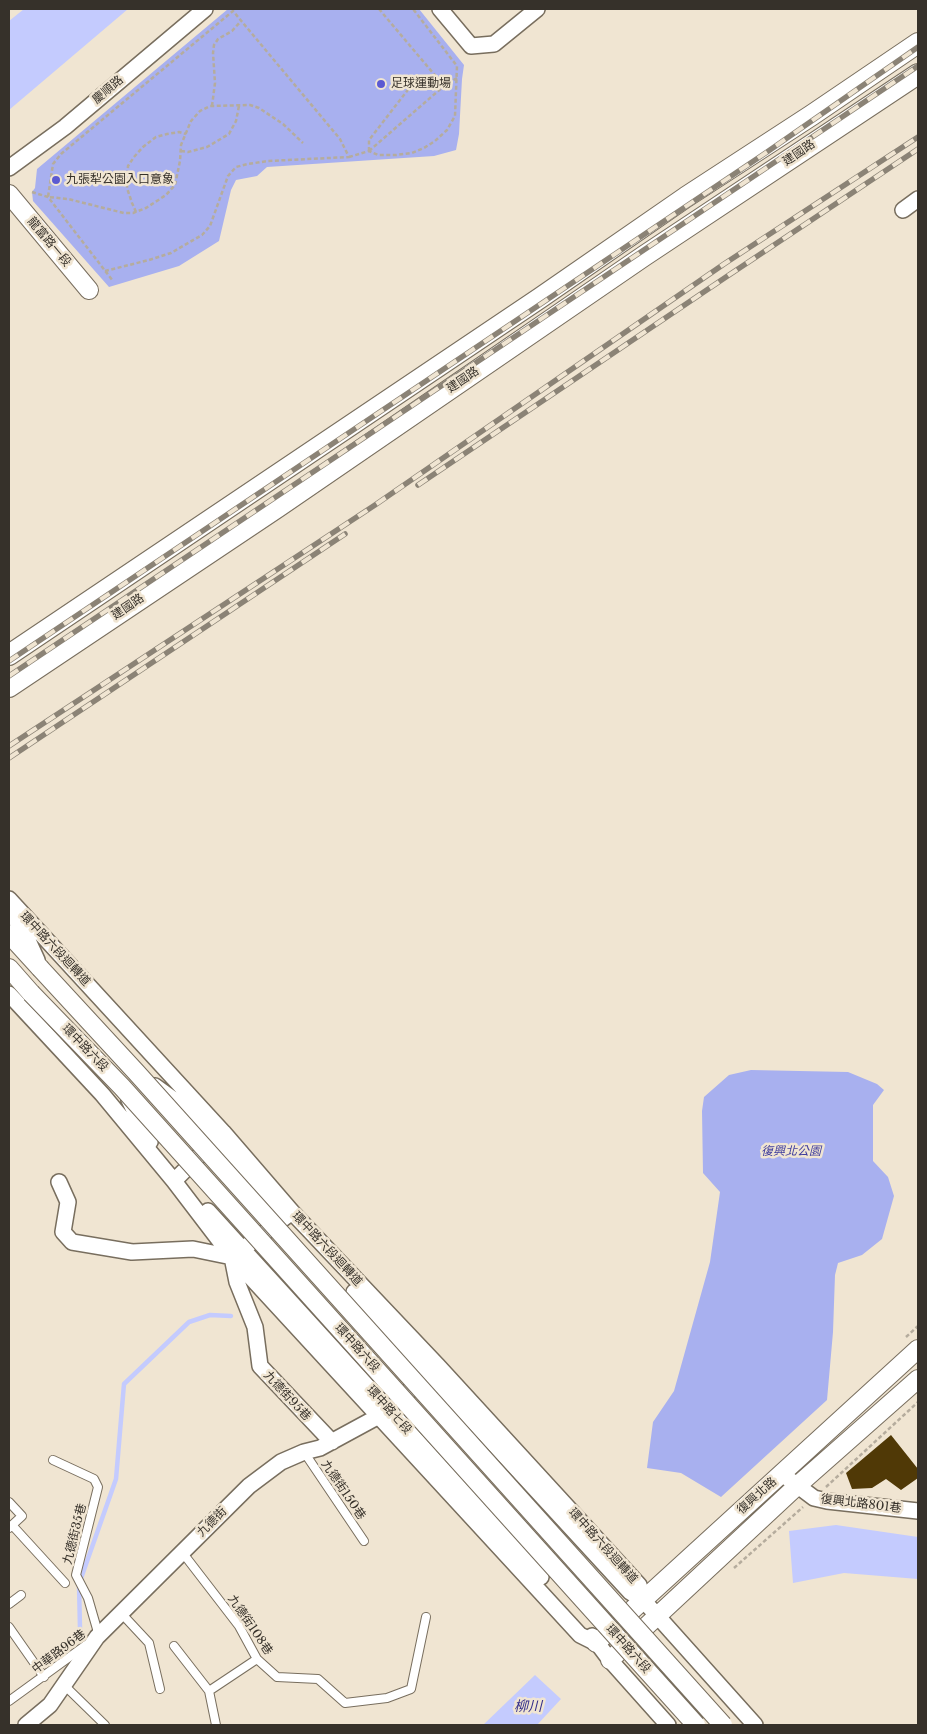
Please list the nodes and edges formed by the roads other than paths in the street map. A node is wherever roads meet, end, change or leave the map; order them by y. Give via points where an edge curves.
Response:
1 (205, 9) edge
2 (440, 9) edge
3 (537, 9) edge
4 (918, 43) edge
5 (918, 74) edge
6 (9, 168) edge
7 (9, 194) edge
8 (918, 200) edge
9 (903, 210) dead end
10 (89, 290) dead end
11 (9, 655) edge
12 (9, 687) edge
13 (9, 899) edge
14 (9, 909) edge
15 (9, 934) edge
16 (9, 968) edge
17 (40, 968) junction
18 (9, 981) edge
19 (31, 993) junction
20 (9, 994) edge
21 (136, 1072) junction
22 (122, 1088) junction
23 (218, 1137) junction
24 (177, 1178) junction
25 (58, 1182) dead end
26 (288, 1215) junction
27 (238, 1253) junction
28 (918, 1349) edge
29 (434, 1370) junction
30 (918, 1379) edge
31 (383, 1412) junction
32 (332, 1442) junction
33 (304, 1452) junction
34 (54, 1460) dead end
35 (782, 1474) junction
36 (798, 1485) junction
37 (9, 1502) edge
38 (918, 1511) edge
39 (11, 1526) edge
40 (364, 1541) dead end
41 (182, 1552) junction
42 (65, 1583) dead end
43 (21, 1595) dead end
44 (644, 1600) junction
45 (9, 1604) edge
46 (121, 1613) junction
47 (426, 1616) dead end
48 (658, 1616) junction
49 (9, 1627) edge
50 (97, 1637) junction
51 (596, 1643) junction
52 (174, 1646) dead end
53 (256, 1658) junction
54 (610, 1660) junction
55 (44, 1677) junction
56 (64, 1685) junction
57 (160, 1689) dead end
58 (209, 1691) junction
59 (9, 1702) edge
60 (26, 1725) edge
61 (105, 1725) edge
62 (216, 1725) edge
63 (668, 1725) edge
64 (696, 1725) edge
65 (723, 1725) edge
66 (755, 1725) edge

1 - 6 street, 慶順路 via 65,126
2 - 3 street via 471,46 494,44
4 - 11 main road, 建國路
5 - 12 main road, 建國路
7 - 10 street, 龍富路一段
8 - 9 street
13 - 23 street, 環中路六段迴轉道
14 - 17 street, 環中路六段
15 - 17 street
16 - 19 street
17 - 21 street, 環中路六段, bridge
18 - 19 street, 環中路六段
19 - 22 street, 環中路六段, bridge
20 - 24 street
21 - 23 street, 環中路六段 via 178,1102
21 - 65 street, 環中路六段, bridge
22 - 24 street, 環中路七段 via 150,1142
22 - 64 street, 環中路六段, bridge
23 - 24 street
23 - 26 street, 環中路六段
24 - 27 street, 環中路七段
25 - 27 street via 68,1202 63,1232 72,1242 132,1252 193,1250
26 - 27 street
26 - 29 street, 環中路六段
27 - 31 street, 環中路七段
27 - 32 street, 九德街95巷 via 237,1282 255,1327 260,1366
28 - 35 street, 復興北路
29 - 31 street, 九德街
29 - 44 street, 環中路六段 via 630,1592
30 - 36 street, 復興北路
31 - 32 street, 九德街
31 - 51 street, 環中路七段 via 589,1631
32 - 33 street, 九德街
33 - 40 lane, 九德街150巷
33 - 41 street, 九德街 via 281,1462 249,1486
34 - 50 lane, 九德街35巷 via 94,1479 98,1487 76,1574 88,1598
35 - 36 street, 復興北路801巷
35 - 44 street, 復興北路
36 - 38 street, 復興北路801巷 via 814,1498 827,1501
36 - 48 street, 復興北路
37 - 39 lane via 22,1516
39 - 42 lane
41 - 46 street, 九德街
41 - 53 lane, 九德街108巷 via 240,1626
43 - 45 lane
44 - 48 street, 環中路六段
44 - 51 street, 復興北路
46 - 50 street, 九德街
46 - 57 lane via 149,1644
47 - 53 lane, 九德街108巷 via 411,1689 387,1698 345,1703 318,1679 277,1677
48 - 54 street, 復興北路
48 - 66 street, 環中路六段
49 - 55 lane
50 - 55 lane, 中華路96巷
50 - 56 street, 九德街
51 - 54 street, 環中路七段
52 - 58 lane
53 - 58 lane
54 - 63 street, 環中路七段
55 - 59 lane, 中華路96巷
56 - 60 street, 九德街 via 50,1705
56 - 61 lane
58 - 62 lane

